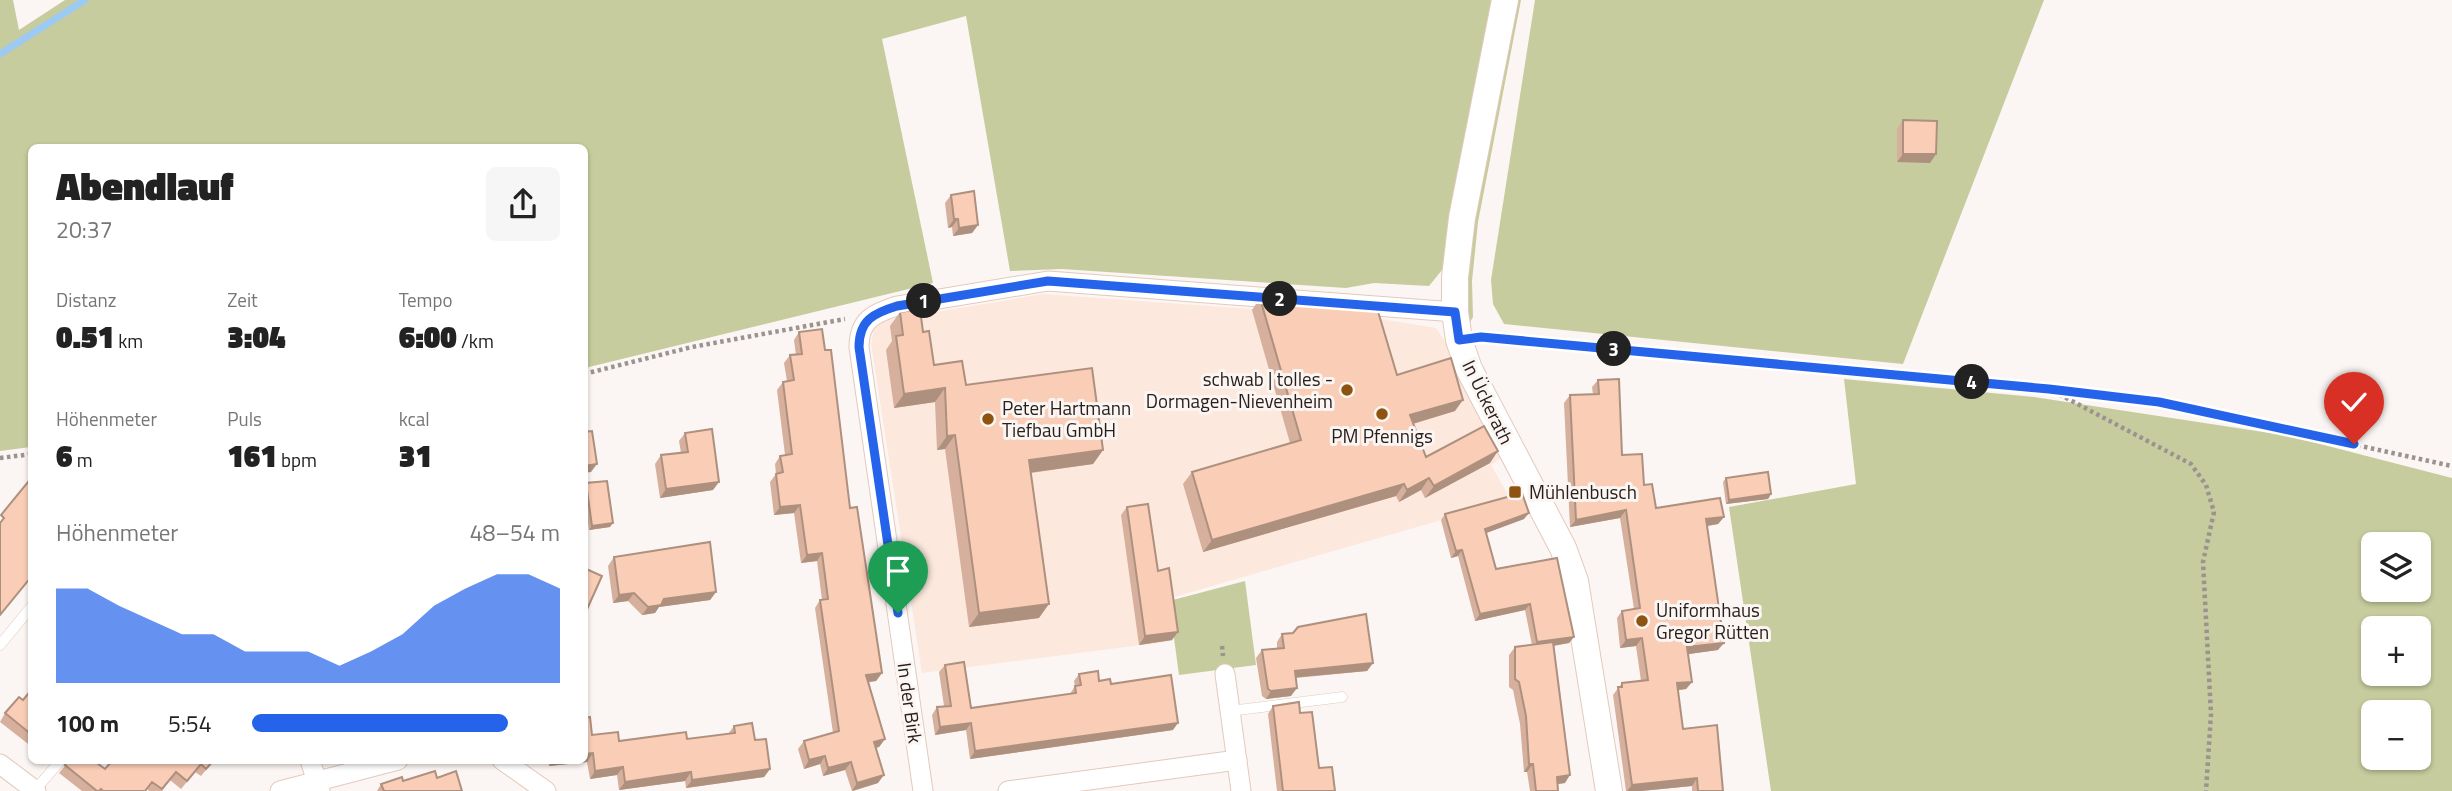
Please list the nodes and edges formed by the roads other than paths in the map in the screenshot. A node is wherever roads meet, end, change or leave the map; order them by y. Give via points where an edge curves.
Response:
1 (1505, 0) edge
2 (1455, 312) junction
3 (28, 611) edge
4 (0, 645) edge
5 (1225, 674) dead end
6 (1342, 697) dead end
7 (1230, 711) junction
8 (1237, 760) junction
9 (0, 764) edge
10 (58, 764) edge
11 (311, 764) edge
12 (385, 764) edge
13 (508, 764) edge
14 (318, 785) edge
15 (36, 791) edge
16 (279, 791) edge
17 (545, 791) edge
18 (923, 791) edge
19 (1007, 791) edge
20 (1241, 791) edge
21 (1609, 791) edge

1 - 2 main road, In Ückerath via 1462,218
2 - 18 street, In der Birk via 1048,281 897,306 875,313 862,324 859,347
2 - 21 main road, In Ückerath via 1469,369 1563,548 1575,581
3 - 4 lane
5 - 7 street
6 - 7 lane
7 - 8 street
8 - 19 street
8 - 20 street
9 - 15 street
10 - 15 lane
11 - 14 street
12 - 14 street
13 - 17 street
14 - 16 street

